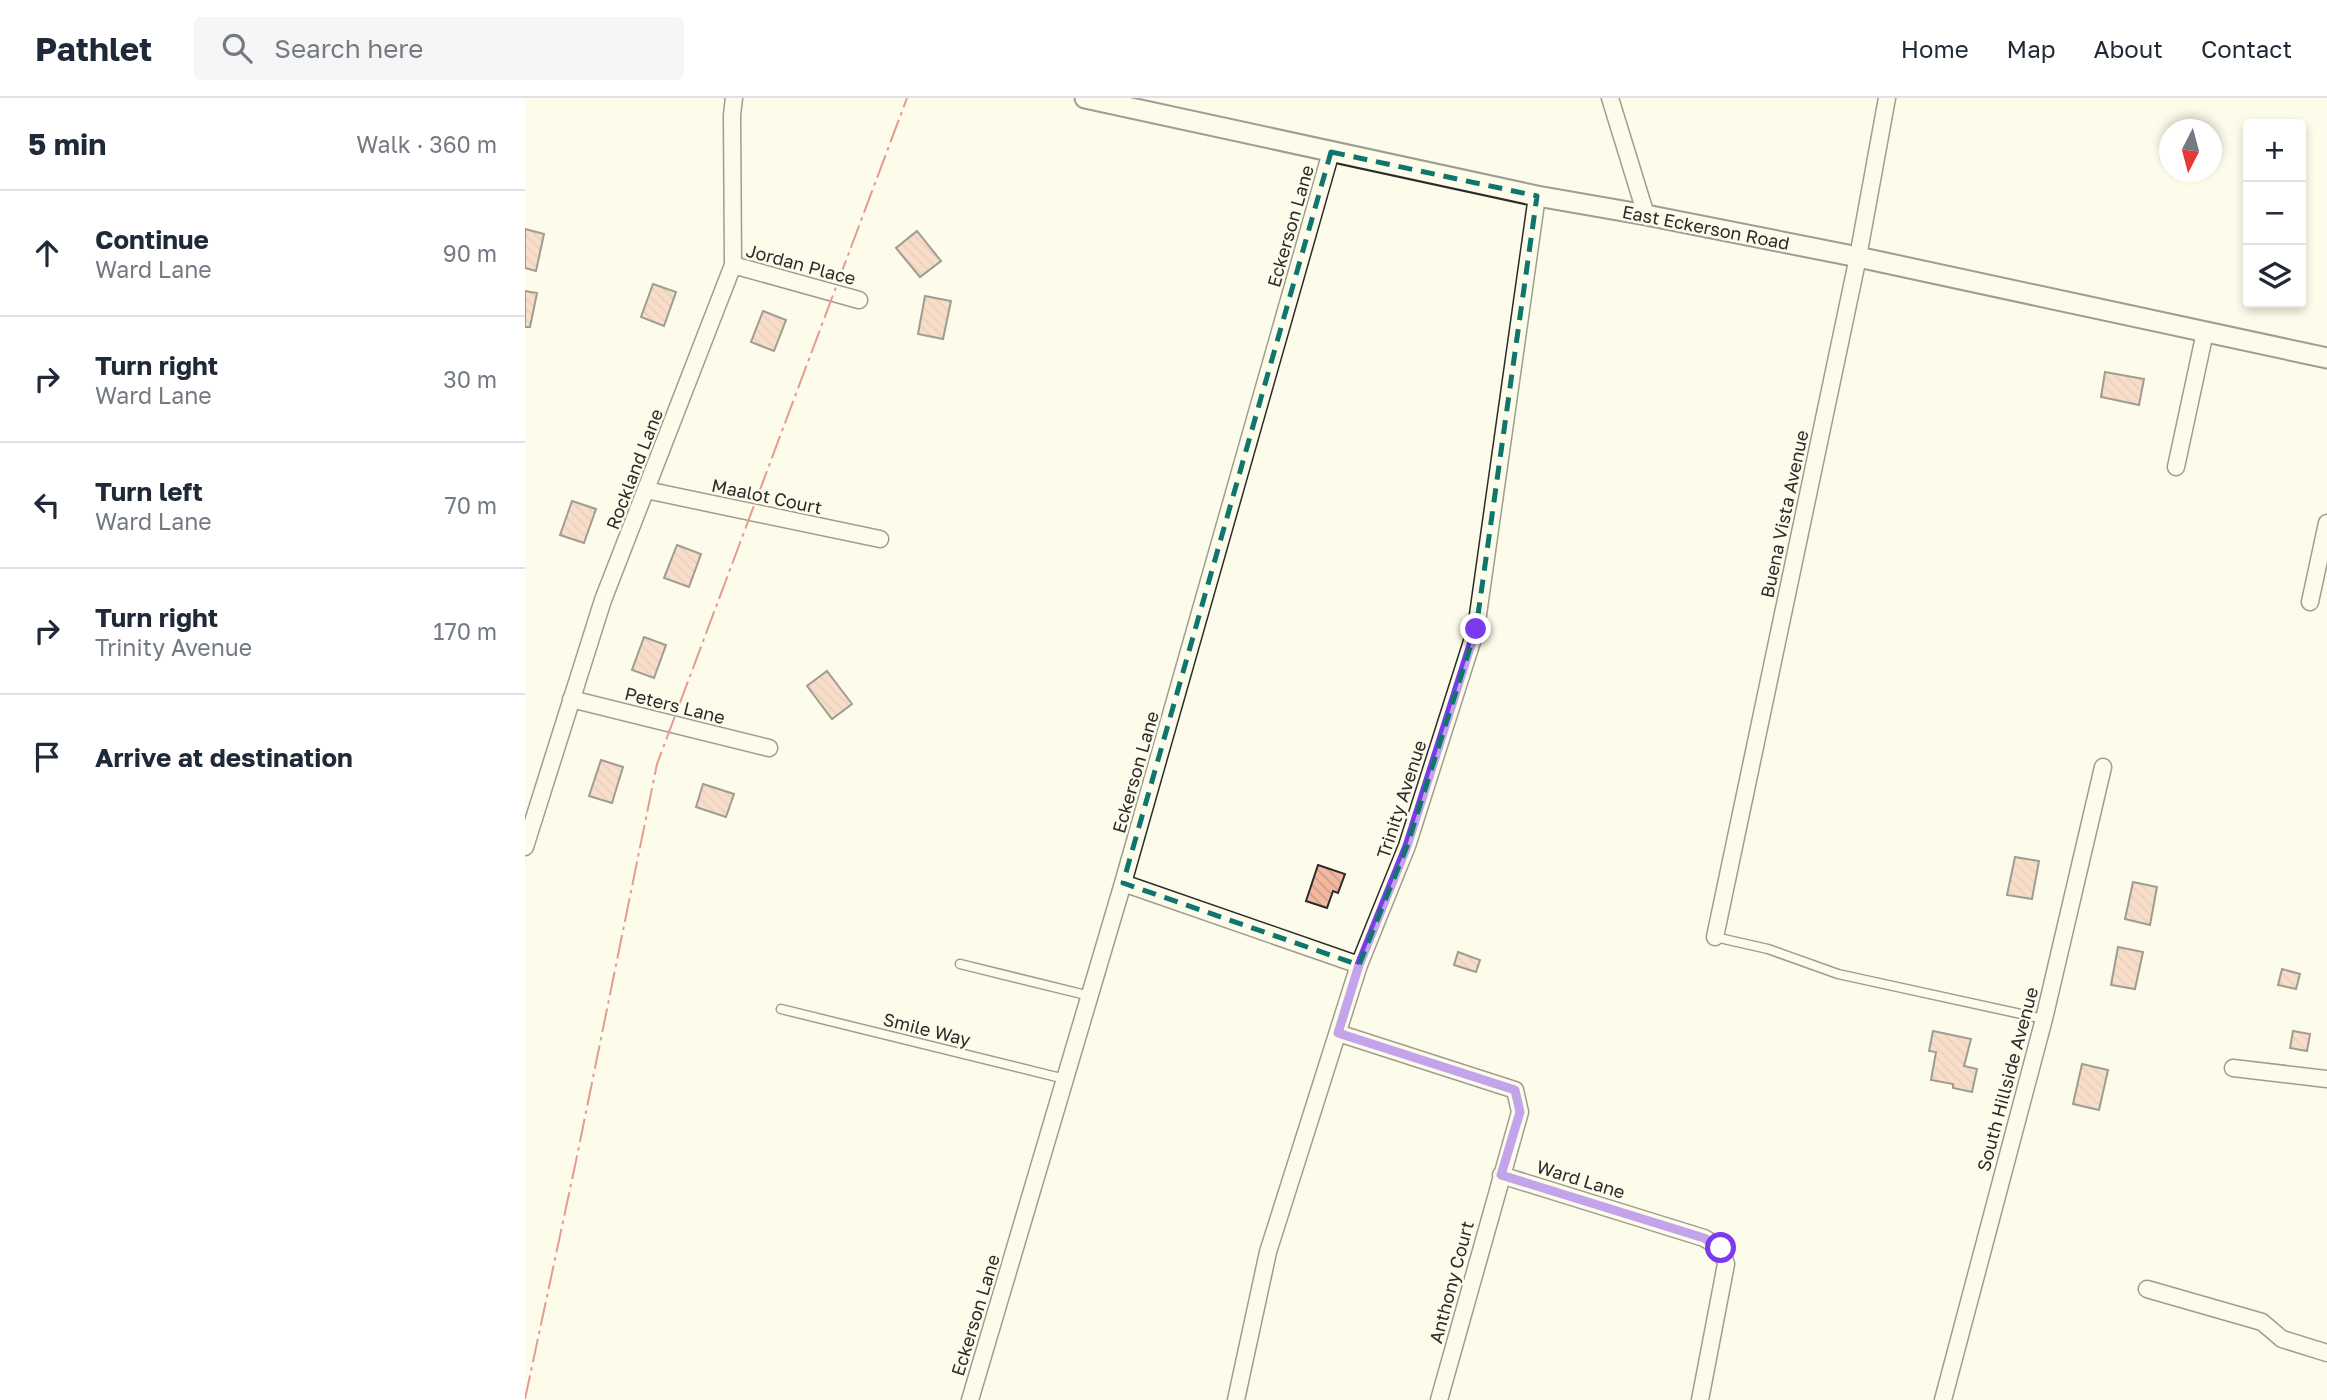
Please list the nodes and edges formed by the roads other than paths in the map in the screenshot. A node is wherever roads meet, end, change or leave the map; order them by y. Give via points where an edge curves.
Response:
1 (734, 98) edge
2 (1085, 98) edge
3 (1609, 98) edge
4 (1887, 98) edge
5 (1331, 152) junction
6 (1537, 196) junction
7 (1646, 215) junction
8 (1858, 257) junction
9 (733, 265) junction
10 (859, 300) dead end
11 (2205, 332) junction
12 (2327, 358) edge
13 (2176, 467) dead end
14 (646, 490) junction
15 (2327, 523) edge
16 (880, 539) dead end
17 (2310, 602) dead end
18 (571, 699) junction
19 (769, 748) dead end
20 (2103, 767) dead end
21 (525, 847) edge
22 (1123, 883) junction
23 (1715, 937) joint
24 (960, 964) dead end
25 (1359, 965) junction
26 (1090, 996) junction
27 (781, 1009) dead end
28 (2044, 1019) junction
29 (1338, 1033) junction
30 (2233, 1068) dead end
31 (1065, 1079) junction
32 (2327, 1079) edge
33 (1501, 1175) junction
34 (2147, 1289) dead end
35 (2327, 1353) edge
36 (969, 1400) edge
37 (1236, 1400) edge
38 (1439, 1400) edge
39 (1700, 1400) edge
40 (1943, 1400) edge

1 - 9 street, Rockland Lane
2 - 5 street, East Eckerson Road
3 - 7 street
4 - 8 street, Buena Vista Avenue
5 - 6 street, East Eckerson Road
5 - 22 street, Eckerson Lane
6 - 7 street, East Eckerson Road
6 - 25 street, Trinity Avenue via 1476,629 1407,846
7 - 8 street, East Eckerson Road
8 - 11 street, East Eckerson Road
8 - 23 street, Buena Vista Avenue
9 - 10 street, Jordan Place
9 - 14 street, Rockland Lane
11 - 12 street, East Eckerson Road
11 - 13 street
14 - 16 street, Maalot Court
14 - 18 street, Rockland Lane
15 - 17 street
18 - 19 street, Peters Lane
18 - 21 street, Rockland Lane
20 - 28 street, South Hillside Avenue
22 - 25 street
22 - 26 street, Eckerson Lane
23 - 28 lane via 1768,949 1838,974
24 - 26 lane
25 - 29 street, Trinity Avenue
26 - 31 street, Eckerson Lane
27 - 31 lane, Smile Way
28 - 40 street, South Hillside Avenue
29 - 33 street via 1515,1090 1520,1112
29 - 37 street, Trinity Avenue via 1268,1252
30 - 32 street
31 - 36 street, Eckerson Lane
33 - 38 street, Anthony Court
33 - 39 street, Ward Lane via 1704,1238 1721,1248 1726,1264
34 - 35 street via 2262,1322 2282,1339

